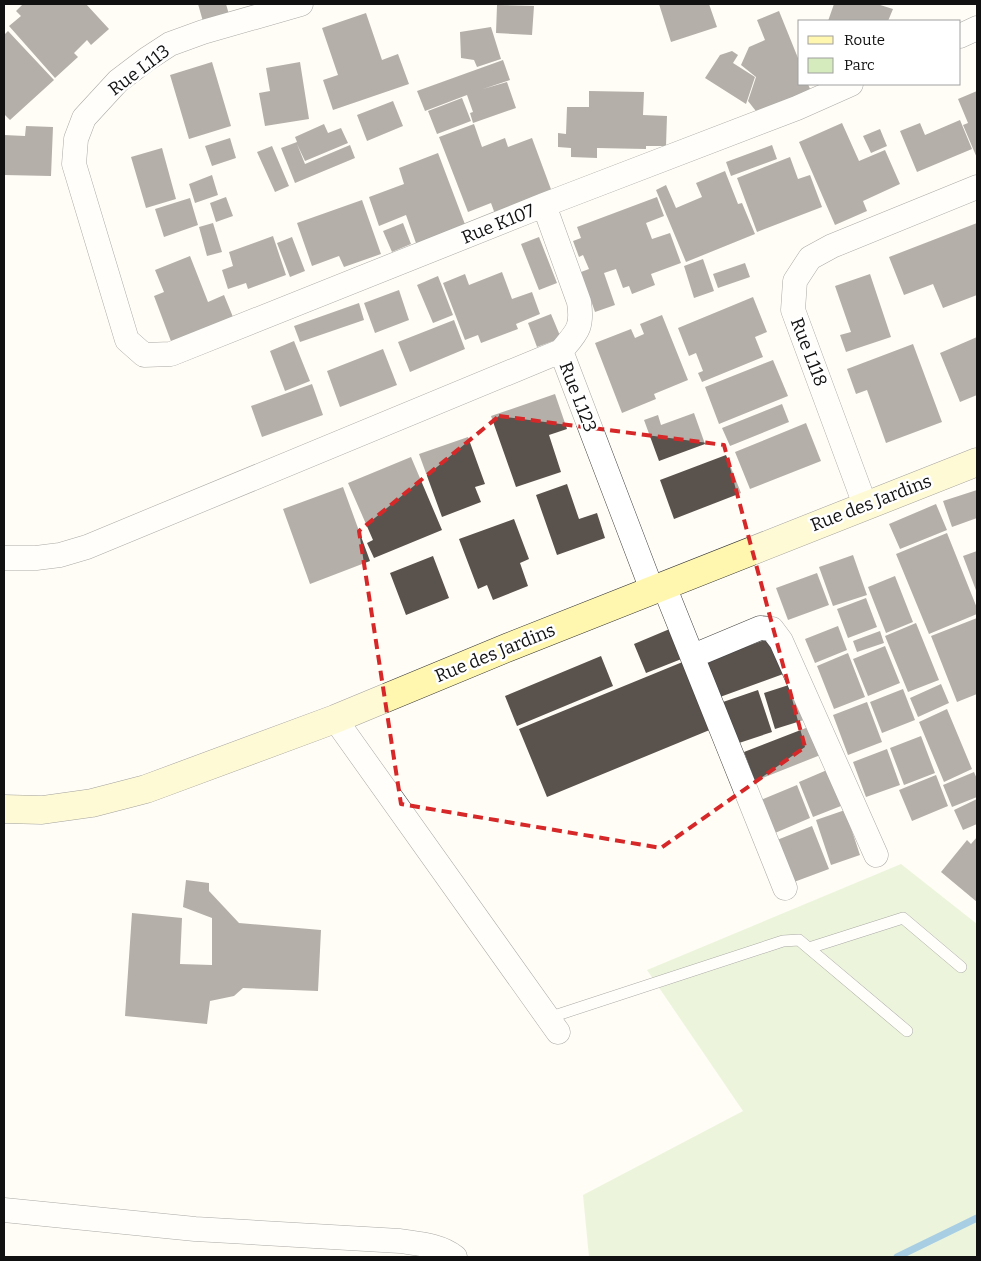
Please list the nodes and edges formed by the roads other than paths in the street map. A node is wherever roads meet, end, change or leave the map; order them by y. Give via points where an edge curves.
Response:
1 (301, 4) edge
2 (977, 28) edge
3 (961, 36) edge
4 (849, 85) edge
5 (977, 187) edge
6 (544, 205) junction
7 (561, 351) junction
8 (144, 355) joint
9 (977, 462) edge
10 (865, 504) junction
11 (4, 558) edge
12 (658, 588) junction
13 (693, 656) junction
14 (335, 719) junction
15 (4, 809) edge
16 (876, 855) dead end
17 (785, 888) dead end
18 (809, 948) junction
19 (961, 967) dead end
20 (553, 1025) joint
21 (907, 1031) dead end
22 (4, 1210) edge
23 (455, 1257) edge

1 - 8 street, Rue L113 via 170,44 118,81 84,118 76,138 74,164 126,340
2 - 3 street
4 - 6 street, Rue K107
5 - 10 street, Rue L118 via 832,246 810,258 796,281 793,310
6 - 7 street, Rue L123 via 579,302 581,317 577,332
6 - 8 street, Rue K107 via 171,354
7 - 11 street via 87,548 36,558
7 - 12 street, Rue L123
9 - 10 main road, Rue des Jardins
10 - 12 main road, Rue des Jardins
12 - 13 street, Rue L123
12 - 14 main road, Rue des Jardins
13 - 16 street via 760,628 772,629 781,641
13 - 17 street, Rue L123
14 - 15 main road, Rue des Jardins via 146,789 92,803 42,810
14 - 20 street
18 - 19 lane via 903,918
18 - 20 lane via 799,940 783,941
18 - 21 lane
22 - 23 street via 195,1229 400,1241 433,1246

